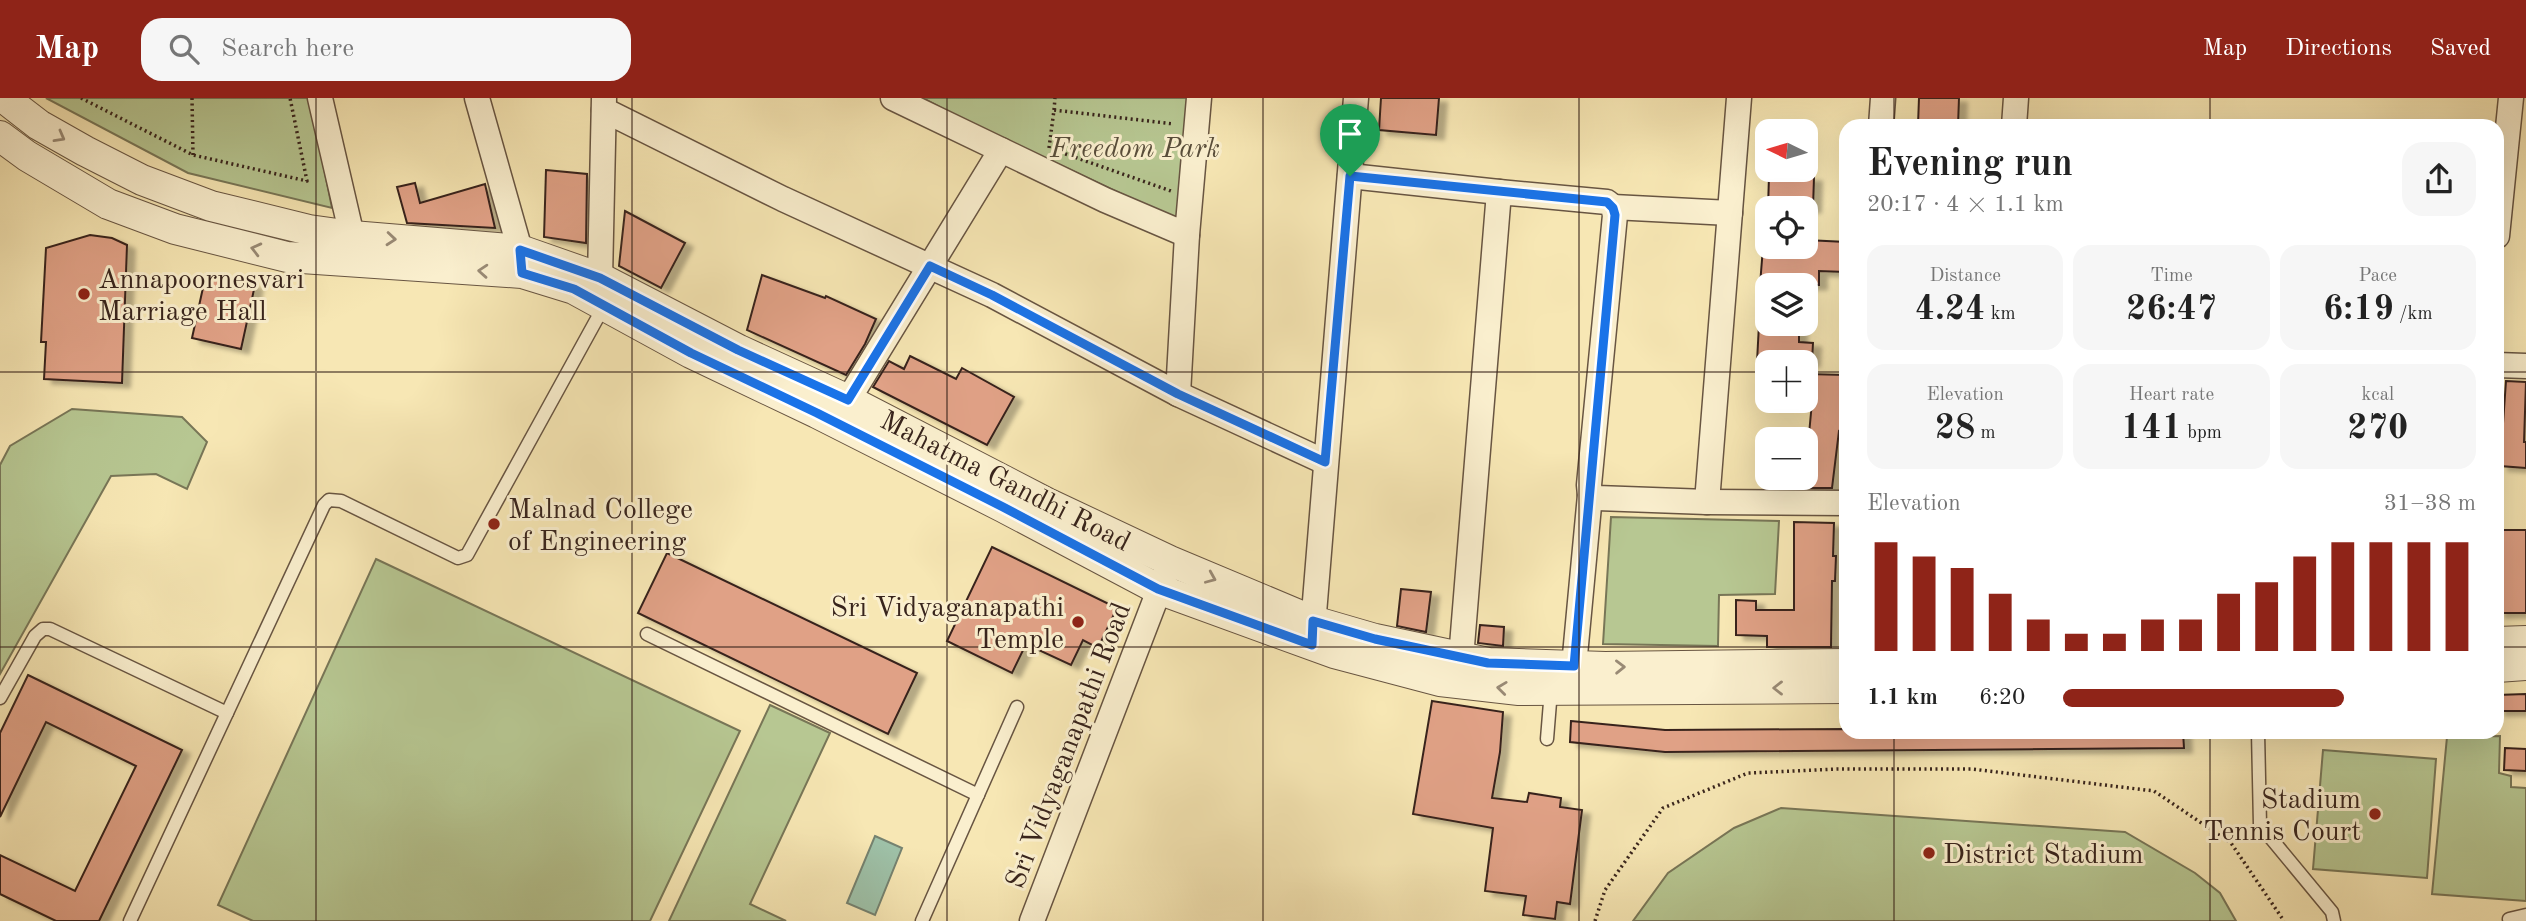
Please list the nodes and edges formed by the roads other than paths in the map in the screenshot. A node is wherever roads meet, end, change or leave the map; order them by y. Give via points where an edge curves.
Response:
1 (4, 98) edge
2 (320, 98) edge
3 (477, 98) edge
4 (893, 98) edge
5 (1199, 98) edge
6 (1356, 98) edge
7 (1739, 98) edge
8 (1883, 98) edge
9 (2016, 98) edge
10 (2511, 98) edge
11 (604, 104) edge
12 (1882, 119) edge
13 (2014, 119) edge
14 (2504, 133) edge
15 (0, 136) edge
16 (1000, 150) junction
17 (1350, 176) junction
18 (1499, 192) junction
19 (1613, 208) junction
20 (1730, 213) junction
21 (1187, 235) junction
22 (352, 236) junction
23 (521, 262) junction
24 (930, 266) junction
25 (615, 299) junction
26 (2504, 365) edge
27 (2526, 366) edge
28 (1178, 394) junction
29 (848, 400) junction
30 (1325, 462) junction
31 (1590, 495) junction
32 (1707, 502) junction
33 (1839, 503) edge
34 (1170, 561) junction
35 (1158, 589) junction
36 (1312, 633) junction
37 (647, 634) dead end
38 (2526, 640) edge
39 (2504, 642) edge
40 (1461, 658) junction
41 (1839, 664) edge
42 (2526, 665) edge
43 (1574, 666) junction
44 (2504, 667) edge
45 (1839, 688) edge
46 (1551, 690) junction
47 (0, 698) edge
48 (1017, 706) dead end
49 (227, 713) junction
50 (1547, 739) dead end
51 (2258, 739) edge
52 (978, 795) junction
53 (2526, 915) edge
54 (2509, 919) dead end
55 (130, 921) edge
56 (922, 921) edge
57 (1032, 921) edge
58 (2334, 921) edge

1 -> 22 street, Mahatma Gandhi Road via 40,125 142,180 211,206
2 - 22 street
3 - 23 street
4 - 16 street
5 - 21 street
6 - 17 street
7 - 20 street
8 - 12 street
9 - 13 street
10 - 14 street
11 - 24 street via 783,199
11 - 25 street
23 -> 15 street, Mahatma Gandhi Road via 287,257 175,229 108,204
16 - 21 street
16 - 24 street
17 - 18 street
17 - 30 street
18 - 19 street via 1607,202
18 - 40 street
19 - 20 street
19 - 31 street
20 - 32 street
21 - 28 street
22 -> 23 street, Mahatma Gandhi Road
23 - 25 street, Mahatma Gandhi Road
24 - 28 street
24 - 29 street
25 - 29 street, Mahatma Gandhi Road
25 - 35 street, Mahatma Gandhi Road via 691,353
25 - 49 lane via 467,555 458,558 341,501 329,500 324,505
26 - 27 street
28 - 30 street
29 - 34 street, Mahatma Gandhi Road
30 - 36 street
31 - 32 street
31 - 43 street
32 - 33 street
34 - 35 street, Sri Vidyaganapathi Road
34 -> 36 street, Mahatma Gandhi Road
35 - 36 street, Mahatma Gandhi Road
35 - 57 street, Sri Vidyaganapathi Road
36 - 40 street, Mahatma Gandhi Road via 1375,639
46 -> 36 street, Mahatma Gandhi Road via 1440,681
37 - 52 lane
38 - 39 street
40 - 43 street, Mahatma Gandhi Road
43 -> 41 street, Mahatma Gandhi Road
42 - 44 street
45 -> 46 street, Mahatma Gandhi Road
46 - 50 lane
47 - 49 lane via 35,636 50,629
48 - 52 lane
49 - 55 lane
51 - 58 lane via 2260,825 2332,912
52 - 56 lane
53 - 54 lane

